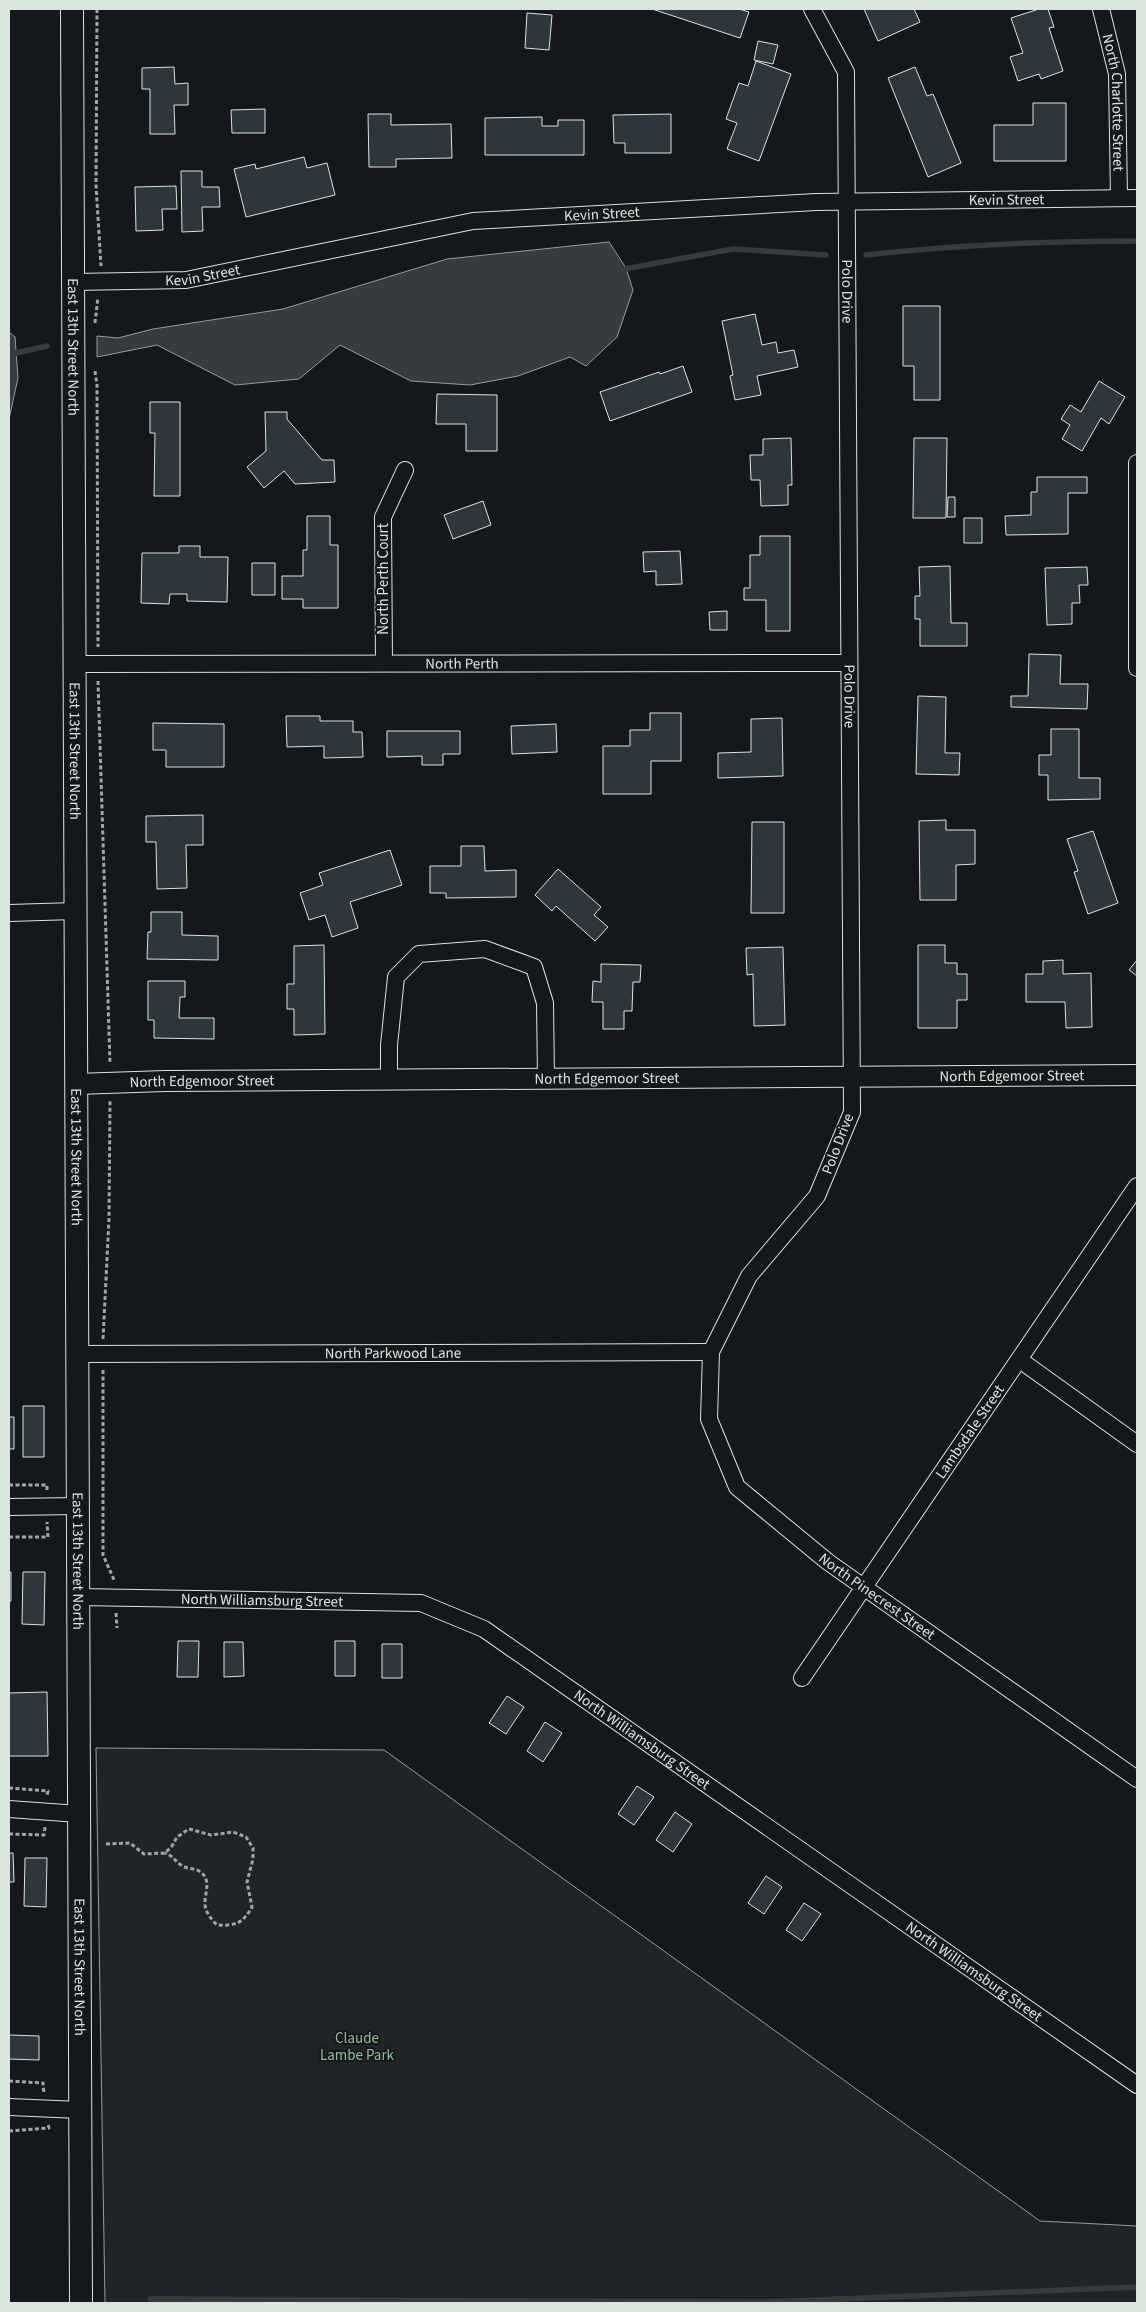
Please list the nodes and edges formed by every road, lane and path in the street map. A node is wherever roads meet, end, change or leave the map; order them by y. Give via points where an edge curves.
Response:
1 (72, 9) edge
2 (97, 9) edge
3 (812, 9) edge
4 (1101, 9) edge
5 (1120, 198) junction
6 (1137, 198) edge
7 (848, 201) junction
8 (73, 282) junction
9 (100, 282) junction
10 (94, 331) dead end
11 (94, 363) dead end
12 (1137, 463) edge
13 (405, 470) dead end
14 (849, 662) junction
15 (74, 664) junction
16 (98, 664) junction
17 (384, 664) junction
18 (1137, 668) edge
19 (75, 911) junction
20 (9, 913) edge
21 (1137, 1075) edge
22 (851, 1078) junction
23 (390, 1080) junction
24 (546, 1080) junction
25 (110, 1083) junction
26 (76, 1084) junction
27 (1137, 1186) edge
28 (711, 1352) junction
29 (77, 1354) junction
30 (102, 1354) junction
31 (1020, 1360) junction
32 (1137, 1444) edge
33 (78, 1506) junction
34 (9, 1507) edge
35 (865, 1587) junction
36 (78, 1597) junction
37 (116, 1597) junction
38 (117, 1628) dead end
39 (802, 1678) dead end
40 (1137, 1779) edge
41 (9, 1788) edge
42 (48, 1791) dead end
43 (9, 1809) edge
44 (79, 1814) junction
45 (106, 1844) dead end
46 (165, 1853) junction
47 (1137, 2085) edge
48 (9, 2107) edge
49 (80, 2110) junction
50 (81, 2303) edge

1 - 8 main road, East 13th Street North
2 - 9 path via 96,185
3 - 7 street, Polo Drive via 846,72
4 - 5 street, North Charlotte Street via 1117,74
5 - 6 street, Kevin Street
5 - 7 street, Kevin Street
7 - 9 street, Kevin Street via 473,221 186,280
7 - 14 street, Polo Drive
8 - 9 street, Kevin Street
8 - 15 main road, East 13th Street North
9 - 10 path
11 - 16 path via 97,385
12 - 18 street
13 - 17 street, North Perth Court via 383,517
14 - 17 street, North Perth
14 - 22 street, Polo Drive
15 - 16 street, North Perth
15 - 19 main road, East 13th Street North
16 - 17 street, North Perth
16 - 25 path
19 - 20 street
19 - 26 main road, East 13th Street North
21 - 22 street, North Edgemoor Street
22 - 24 street, North Edgemoor Street
22 - 28 street, Polo Drive via 852,1112 817,1196 749,1276
23 - 24 street, North Edgemoor Street
23 - 24 street via 389,1045 396,977 419,954 485,948 534,967 546,1003
23 - 25 street, North Edgemoor Street
25 - 26 street, North Edgemoor Street
25 - 30 path via 109,1219
26 - 29 main road, East 13th Street North
27 - 31 street, Lambsdale Street
28 - 30 street, North Parkwood Lane
28 - 35 street, North Pinecrest Street via 709,1419 737,1486 828,1562
29 - 30 street, North Parkwood Lane
29 - 33 main road, East 13th Street North
30 - 37 path via 103,1555 115,1581
31 - 32 street
31 - 35 street, Lambsdale Street
33 - 34 street
33 - 36 main road, East 13th Street North
35 - 39 street, Lambsdale Street
35 - 40 street, North Pinecrest Street
36 - 37 street, North Williamsburg Street
36 - 44 main road, East 13th Street North
37 - 38 path
37 - 47 street, North Williamsburg Street via 421,1603 484,1629
41 - 42 path
43 - 44 street
44 - 49 main road, East 13th Street North
45 - 46 path via 130,1843 144,1854
46 - 46 path via 188,1829 212,1835 233,1832 246,1837 253,1848 253,1859 247,1882 252,1907 245,1920 233,1926 217,1925 205,1905 206,1878 201,1872 182,1866
48 - 49 street
49 - 50 main road, East 13th Street North

